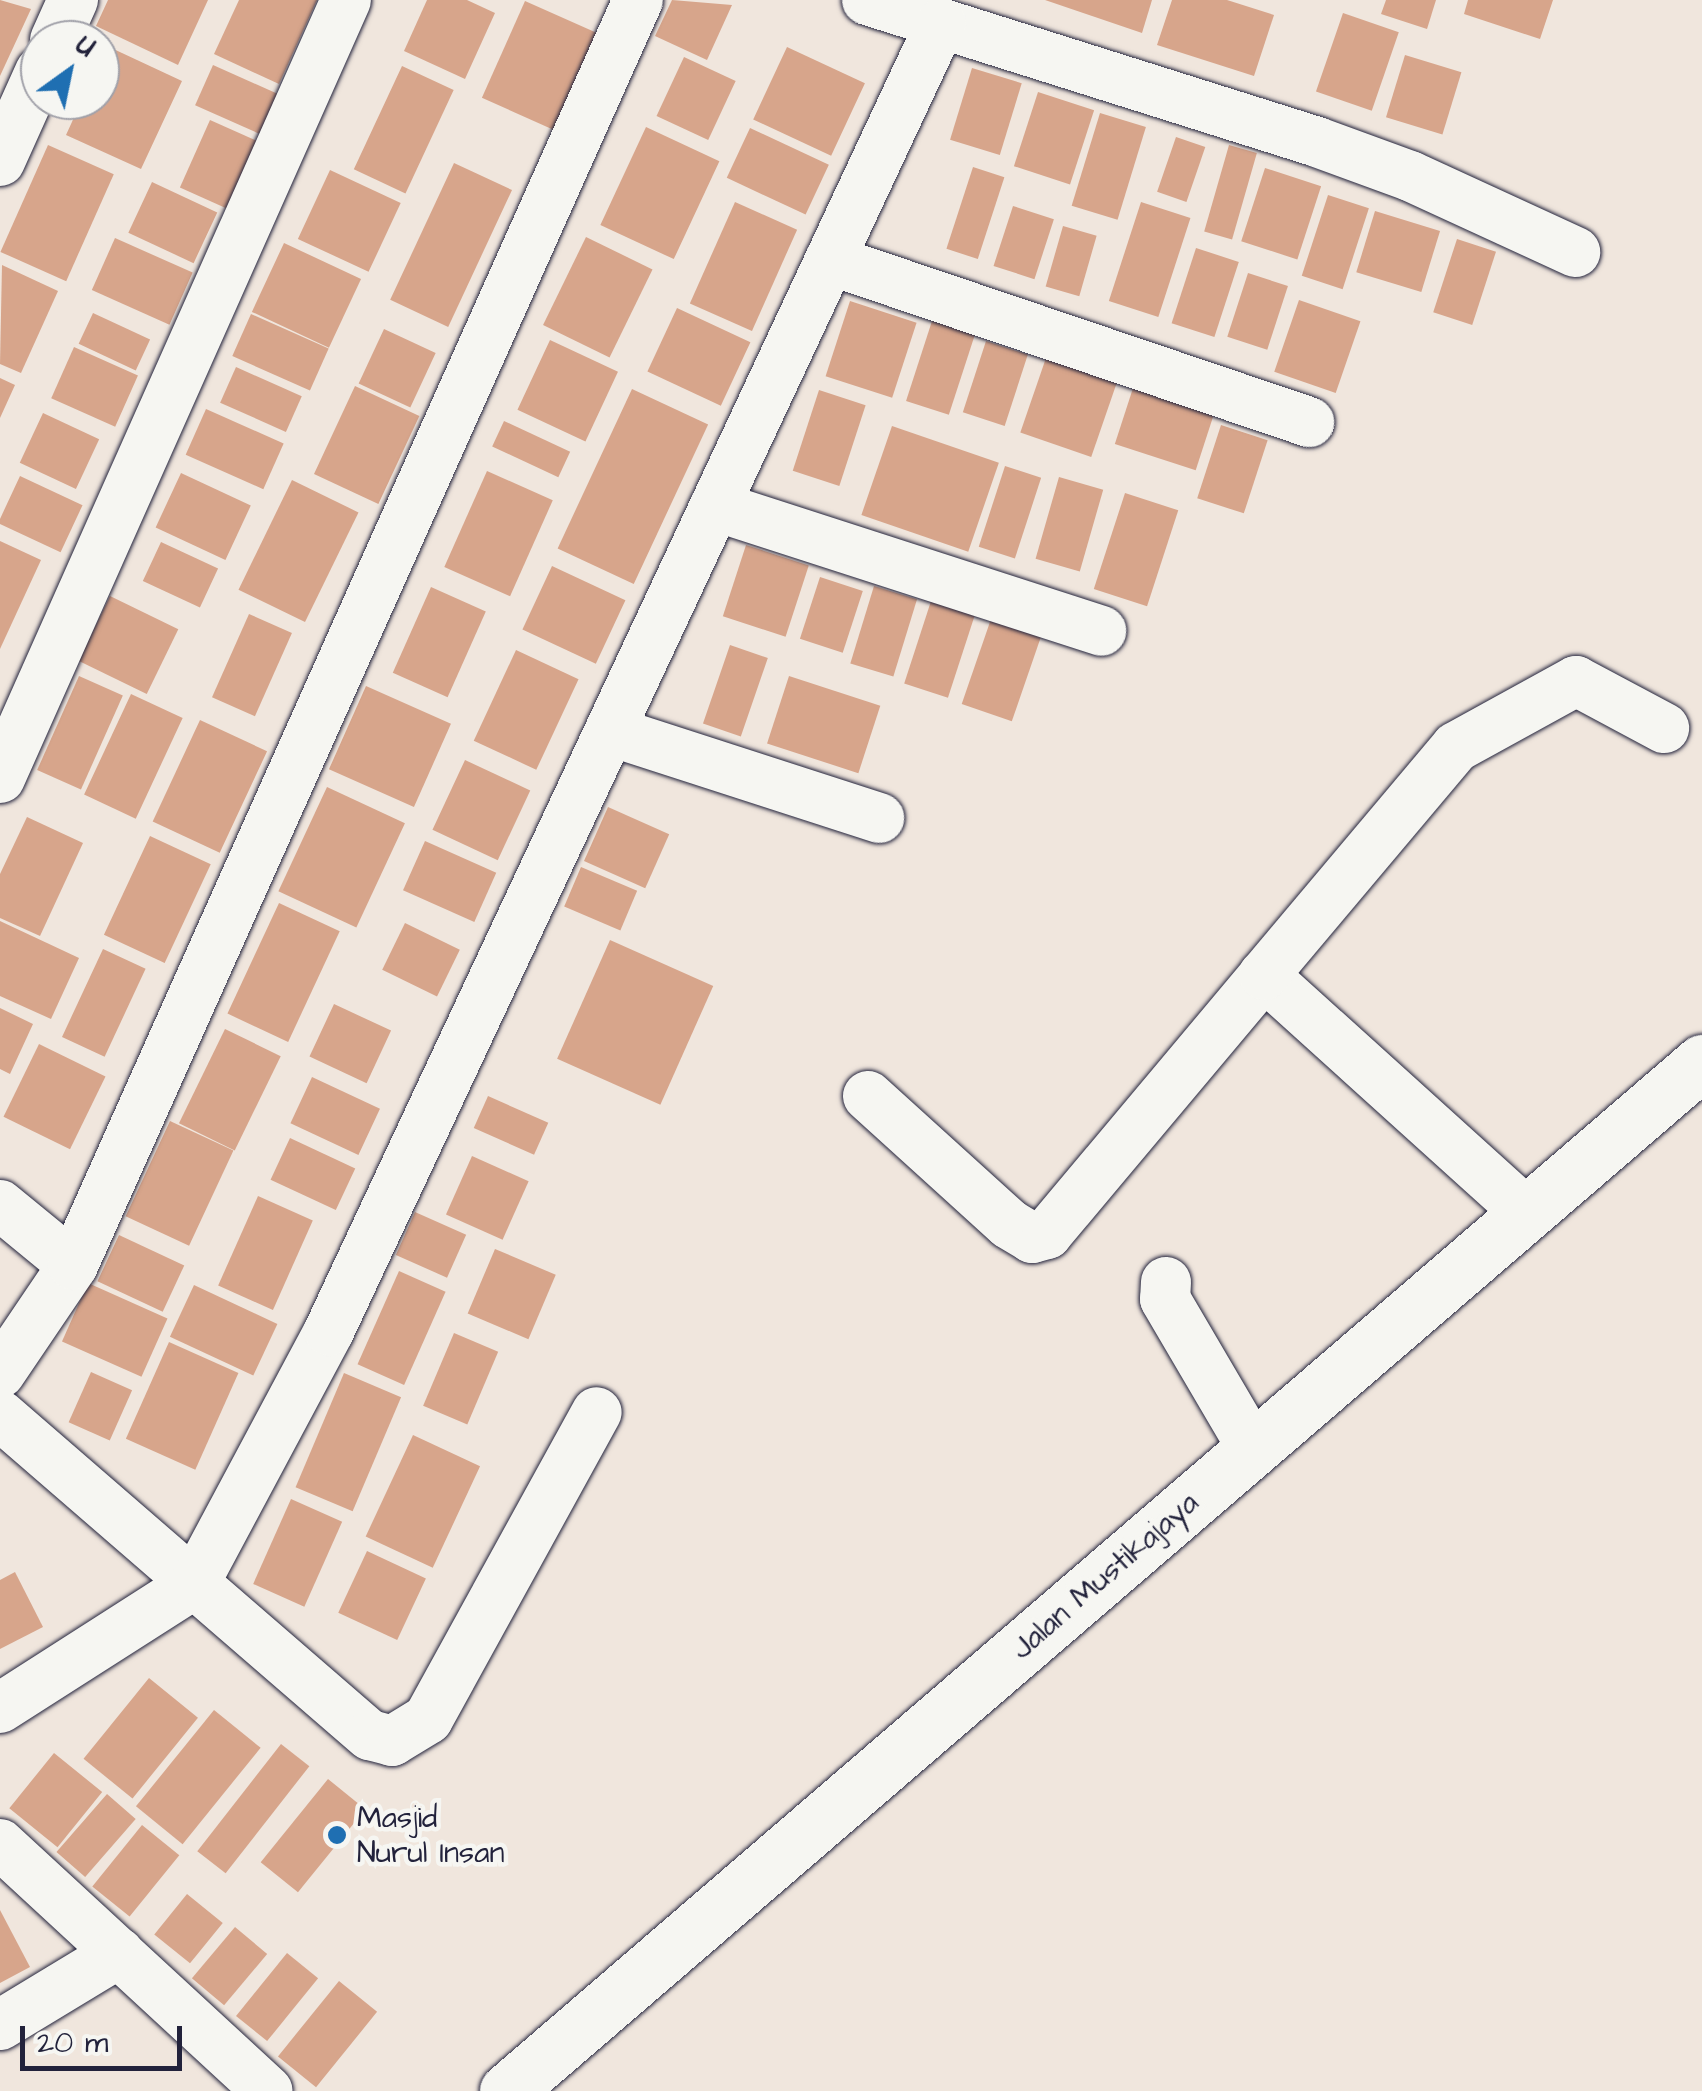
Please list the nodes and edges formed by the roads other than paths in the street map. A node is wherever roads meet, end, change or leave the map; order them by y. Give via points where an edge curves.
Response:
1 (346, 0) edge
2 (638, 0) edge
3 (867, 0) edge
4 (940, 23) junction
5 (20, 116) edge
6 (0, 161) edge
7 (1575, 252) dead end
8 (830, 260) junction
9 (1308, 422) dead end
10 (715, 506) junction
11 (1101, 631) dead end
12 (1664, 728) dead end
13 (610, 731) junction
14 (0, 778) edge
15 (879, 818) dead end
16 (1264, 976) junction
17 (1702, 1062) edge
18 (868, 1096) dead end
19 (0, 1205) edge
20 (1527, 1213) junction
21 (73, 1265) junction
22 (1166, 1282) dead end
23 (0, 1373) edge
24 (596, 1412) dead end
25 (0, 1415) edge
26 (1252, 1449) junction
27 (194, 1584) junction
28 (0, 1708) edge
29 (0, 1844) edge
30 (119, 1953) junction
31 (0, 2025) edge
32 (268, 2091) edge
33 (507, 2091) edge

1 - 14 street
2 - 21 street
3 - 4 street
4 - 7 street via 1317,142 1410,176
4 - 8 street
5 - 6 street
8 - 9 street
8 - 10 street
10 - 11 street
10 - 13 street
12 - 16 street via 1576,681 1456,747
13 - 15 street
13 - 27 street via 330,1331
16 - 18 street via 1047,1234 1032,1238 1009,1224
16 - 20 street
17 - 20 main road, Jalan Mustikajaya
19 - 21 street
20 - 26 main road, Jalan Mustikajaya
21 - 23 street
22 - 26 street via 1165,1299
24 - 27 street via 428,1719 407,1737 370,1735
25 - 27 street
26 - 33 main road, Jalan Mustikajaya
27 - 28 street
29 - 30 street
30 - 31 street
30 - 32 street

